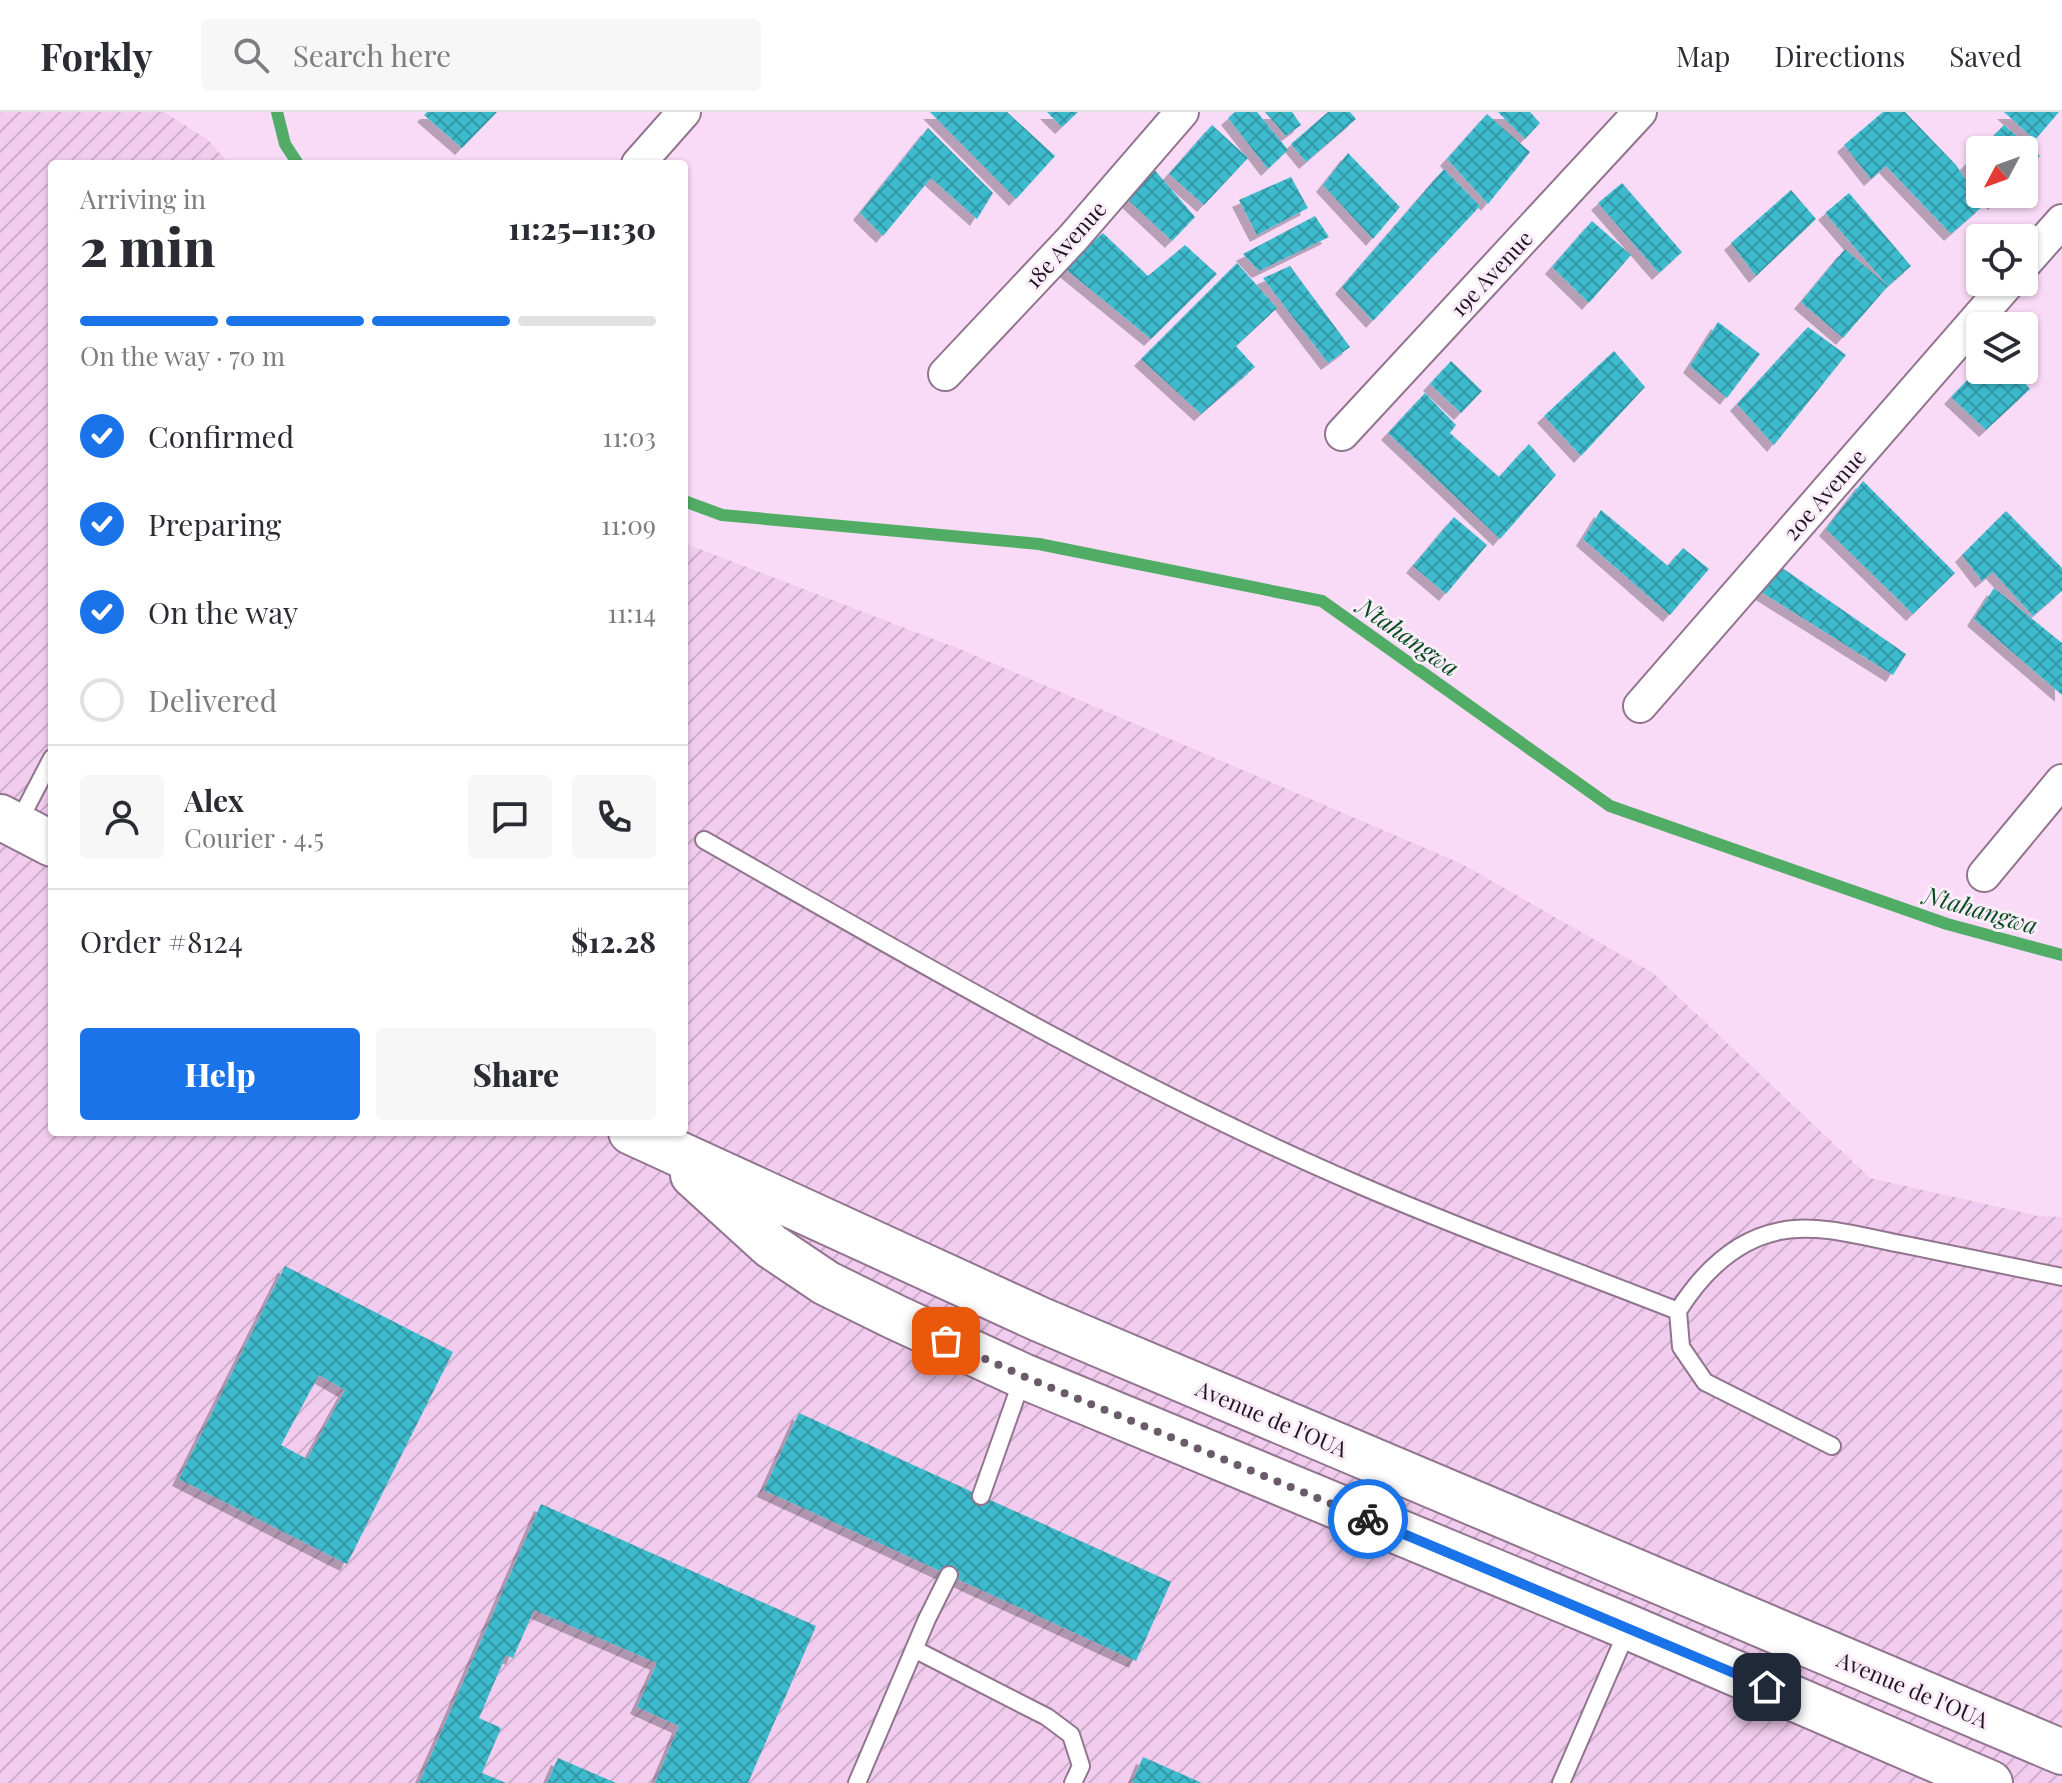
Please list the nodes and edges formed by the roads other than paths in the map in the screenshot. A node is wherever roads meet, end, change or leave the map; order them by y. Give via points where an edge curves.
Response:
1 (684, 112) edge
2 (1182, 112) edge
3 (1640, 112) edge
4 (642, 160) edge
5 (2062, 221) edge
6 (2038, 248) edge
7 (1997, 296) edge
8 (945, 374) dead end
9 (1342, 434) dead end
10 (1640, 706) dead end
11 (48, 768) edge
12 (2062, 781) edge
13 (23, 829) edge
14 (704, 840) dead end
15 (1984, 875) dead end
16 (648, 1140) edge
17 (2062, 1277) edge
18 (1678, 1311) junction
19 (1039, 1319) junction
20 (1023, 1376) junction
21 (1832, 1446) dead end
22 (981, 1496) dead end
23 (949, 1575) dead end
24 (1628, 1627) junction
25 (914, 1649) junction
26 (2062, 1752) edge
27 (857, 1783) edge
28 (1073, 1783) edge
29 (1561, 1783) edge
30 (1990, 1783) edge

1 - 4 street
2 - 8 street, 18e Avenue
3 - 9 street, 19e Avenue
5 - 6 street
7 - 10 street, 20e Avenue
11 - 13 lane
12 - 15 street
14 - 18 lane via 972,993 1184,1103 1357,1184
16 - 19 main road, Avenue de l'OUA
16 - 20 main road, Avenue de l'OUA via 771,1246 826,1283
17 - 18 lane via 1831,1230 1781,1231 1719,1260
18 - 21 lane via 1681,1347 1705,1382
19 - 20 main road
19 - 26 main road, Avenue de l'OUA
20 - 22 lane
20 - 24 main road, Avenue de l'OUA
23 - 25 lane
24 - 29 lane
24 - 30 main road, Avenue de l'OUA
25 - 27 lane
25 - 28 lane via 1047,1717 1071,1735 1081,1766

